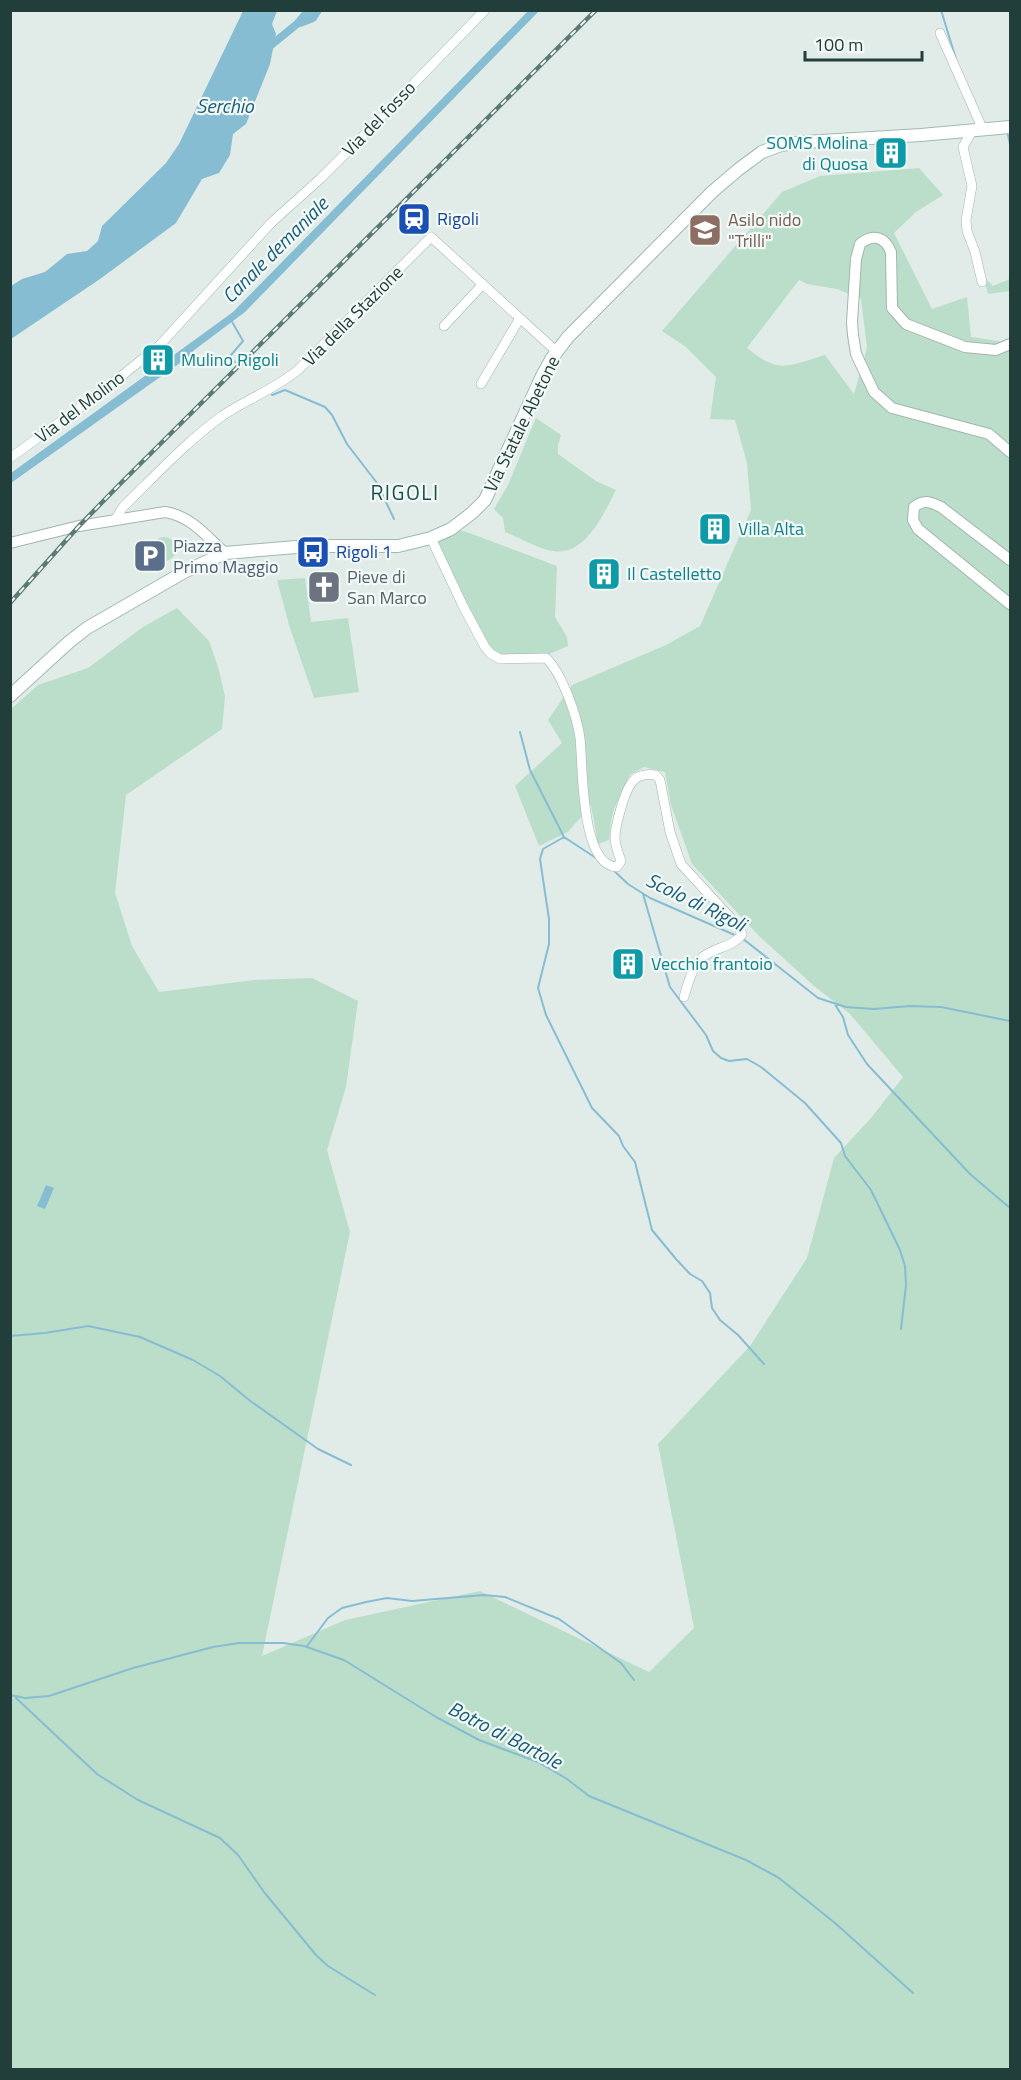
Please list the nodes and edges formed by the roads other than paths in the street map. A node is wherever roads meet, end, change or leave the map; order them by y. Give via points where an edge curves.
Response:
1 (484, 10) edge
2 (940, 33) dead end
3 (1011, 127) edge
4 (977, 130) junction
5 (271, 223) joint
6 (982, 282) dead end
7 (483, 284) junction
8 (520, 318) junction
9 (444, 326) dead end
10 (1011, 344) edge
11 (556, 351) junction
12 (481, 384) dead end
13 (1011, 452) edge
14 (10, 459) edge
15 (115, 520) junction
16 (431, 538) junction
17 (10, 543) edge
18 (225, 553) junction
19 (1011, 560) edge
20 (1011, 604) edge
21 (10, 696) edge
22 (684, 997) dead end

1 - 5 street, Via del fosso via 335,164
2 - 4 street
3 - 4 main road, Via Statale Abetone
4 - 6 street via 963,147 972,186 967,231
4 - 11 main road, Via Statale Abetone via 805,142 762,152 697,206
5 - 14 street, Via del Molino via 159,346
7 - 8 street, Via della Stazione
7 - 9 street
7 - 15 street, Via della Stazione via 431,237 298,370 201,432 123,507
8 - 11 street, Via della Stazione
8 - 12 street
10 - 13 street via 996,350 965,346 906,324 891,308 888,244 871,237 860,244 853,335 856,354 874,392 892,408 989,434
11 - 16 main road, Via Statale Abetone via 485,500 458,525
15 - 17 street
15 - 18 street via 165,512 177,515 197,527
16 - 18 main road, Via Statale Abetone via 398,546 308,546
16 - 22 street via 491,654 500,659 546,658 552,664 580,736 590,831 597,851 613,867 621,861 615,841 616,820 630,786 634,779 648,774 660,780 681,864 742,934 738,940 702,957
18 - 21 main road, Via Statale Abetone via 87,628
19 - 20 street via 941,507 929,501 914,507 913,520 918,529

